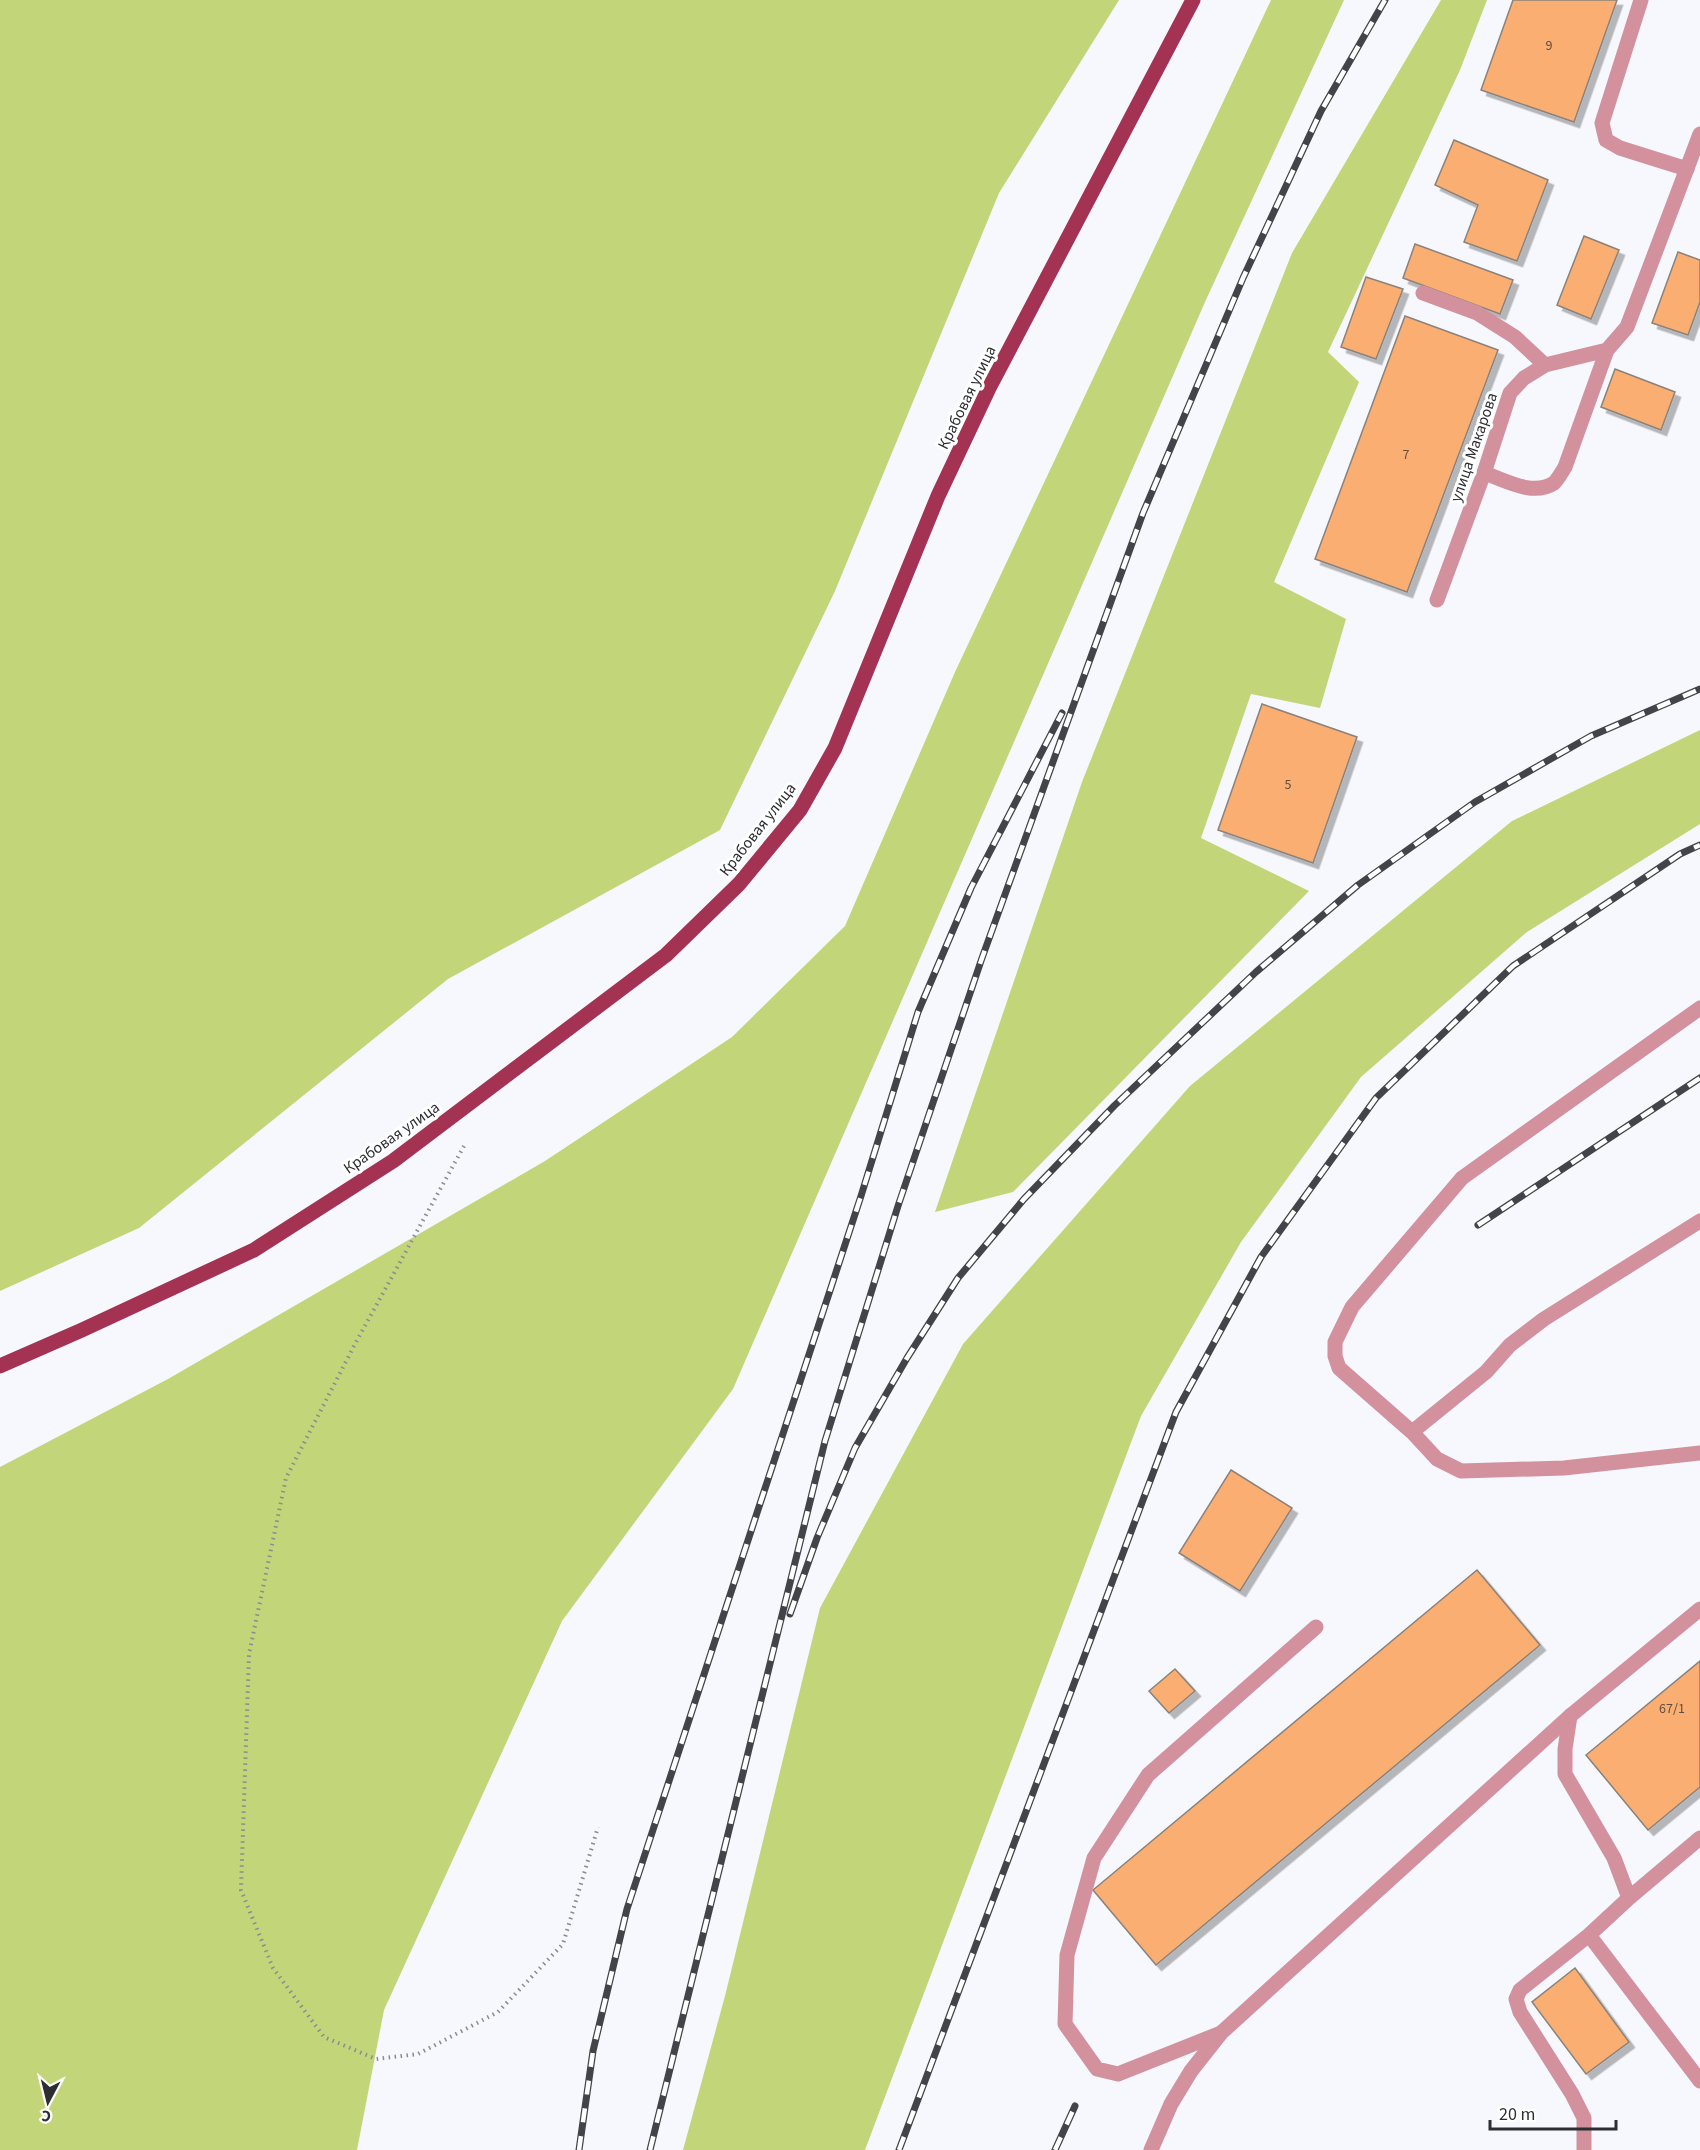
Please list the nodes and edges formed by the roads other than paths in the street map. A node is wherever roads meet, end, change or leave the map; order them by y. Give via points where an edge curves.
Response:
1 (1193, 0) edge
2 (1641, 0) edge
3 (1700, 134) edge
4 (1687, 169) junction
5 (1423, 293) dead end
6 (1606, 350) junction
7 (1545, 365) junction
8 (1484, 473) junction
9 (1437, 600) dead end
10 (1700, 1008) edge
11 (1700, 1221) edge
12 (0, 1366) edge
13 (1412, 1432) junction
14 (1700, 1453) edge
15 (1700, 1609) edge
16 (1316, 1627) dead end
17 (1570, 1716) junction
18 (1700, 1838) edge
19 (1629, 1898) junction
20 (1589, 1935) junction
21 (1221, 2033) junction
22 (1700, 2081) edge
23 (1150, 2150) edge
24 (1584, 2150) edge

1 - 12 main road, Крабовая улица via 984,399 938,496 835,747 800,810 739,884 666,955 393,1161 254,1250
2 - 4 street via 1602,123 1606,140
3 - 4 street
4 - 6 street via 1627,327
5 - 7 street via 1477,313 1515,337
6 - 7 street, улица Макарова
6 - 8 street via 1565,467 1555,482 1539,489 1528,488
7 - 8 street, улица Макарова via 1510,393
8 - 9 street, улица Макарова
10 - 13 street via 1462,1178 1352,1307 1335,1342 1340,1368
11 - 13 street via 1544,1319
13 - 14 street via 1437,1459 1461,1471 1564,1468
15 - 17 street
16 - 21 street via 1148,1775 1094,1858 1067,1955 1065,2024 1097,2069 1118,2074
17 - 19 street via 1564,1749 1565,1774 1614,1858
17 - 21 street
18 - 19 street
19 - 20 street
20 - 22 street
20 - 24 street via 1520,1990 1516,1999 1584,2118
21 - 23 street via 1186,2079

